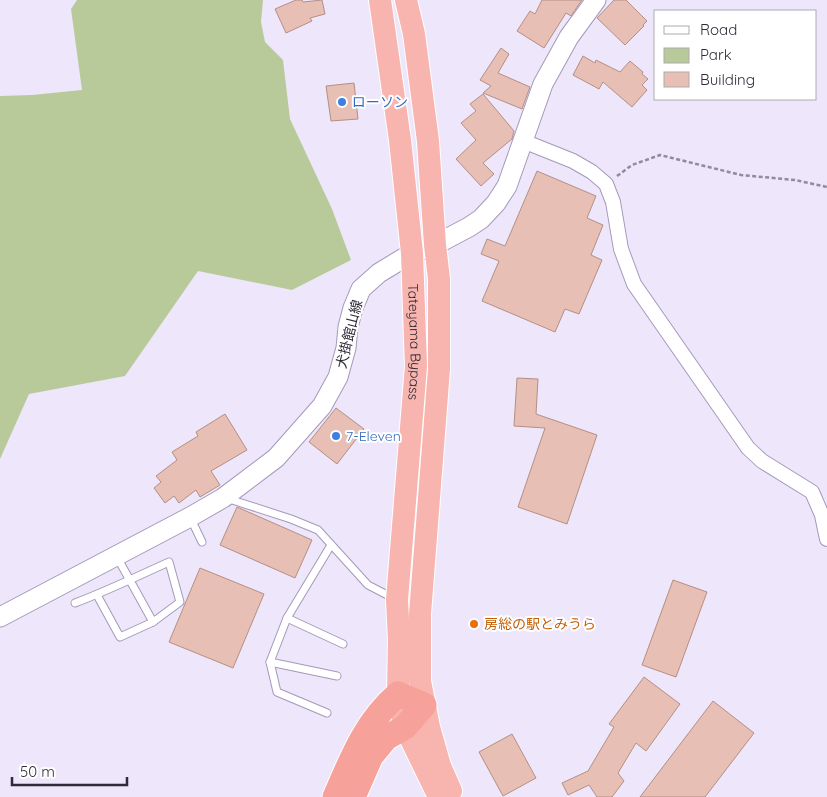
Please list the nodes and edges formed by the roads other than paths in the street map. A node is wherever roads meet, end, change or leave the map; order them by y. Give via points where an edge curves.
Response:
1 (380, 0) edge
2 (406, 0) edge
3 (596, 0) edge
4 (522, 141) junction
5 (435, 245) junction
6 (412, 253) junction
7 (223, 498) junction
8 (190, 517) junction
9 (827, 539) edge
10 (202, 542) dead end
11 (330, 545) junction
12 (116, 555) junction
13 (129, 580) junction
14 (97, 595) junction
15 (397, 600) junction
16 (75, 603) dead end
17 (0, 618) edge
18 (287, 618) junction
19 (153, 622) junction
20 (343, 644) dead end
21 (270, 662) junction
22 (337, 676) dead end
23 (398, 694) junction
24 (424, 705) junction
25 (327, 713) dead end
26 (404, 727) junction
27 (335, 797) edge
28 (353, 797) edge
29 (439, 797) edge
30 (454, 797) edge

1 - 6 highway, Tateyama Bypass
2 - 5 highway, Tateyama Bypass via 414,34 428,141
3 - 4 main road, 犬掛館山線 via 568,37 543,84
4 - 5 main road, 犬掛館山線 via 507,186 496,204 470,227
4 - 9 street via 573,161 606,184 613,202 621,249 634,284 748,448 762,461 812,492 822,515
5 - 6 main road, 犬掛館山線
5 - 24 highway, Tateyama Bypass via 439,279 439,369 420,614 420,681
6 - 7 main road, 犬掛館山線 via 379,272 362,289 353,308 338,377 322,406 276,458
6 - 15 highway, Tateyama Bypass via 416,366
7 - 8 main road, 犬掛館山線
7 - 11 lane via 318,530
8 - 10 lane
8 - 12 main road, 犬掛館山線
11 - 15 lane via 368,585
11 - 18 lane
12 - 13 lane
12 - 17 main road, 犬掛館山線
13 - 14 lane
13 - 19 lane
13 - 19 lane via 169,562 180,602
14 - 16 lane
14 - 19 lane via 120,637
15 - 23 highway, Tateyama Bypass
18 - 20 lane
18 - 21 lane
21 - 22 lane
21 - 25 lane via 277,692
23 - 24 highway
23 - 26 highway, Tateyama Bypass
23 - 27 highway via 384,705 367,727
24 - 26 highway
24 - 30 highway, Tateyama Bypass via 440,766
26 - 28 highway via 386,738 371,756
26 - 29 highway, Tateyama Bypass

